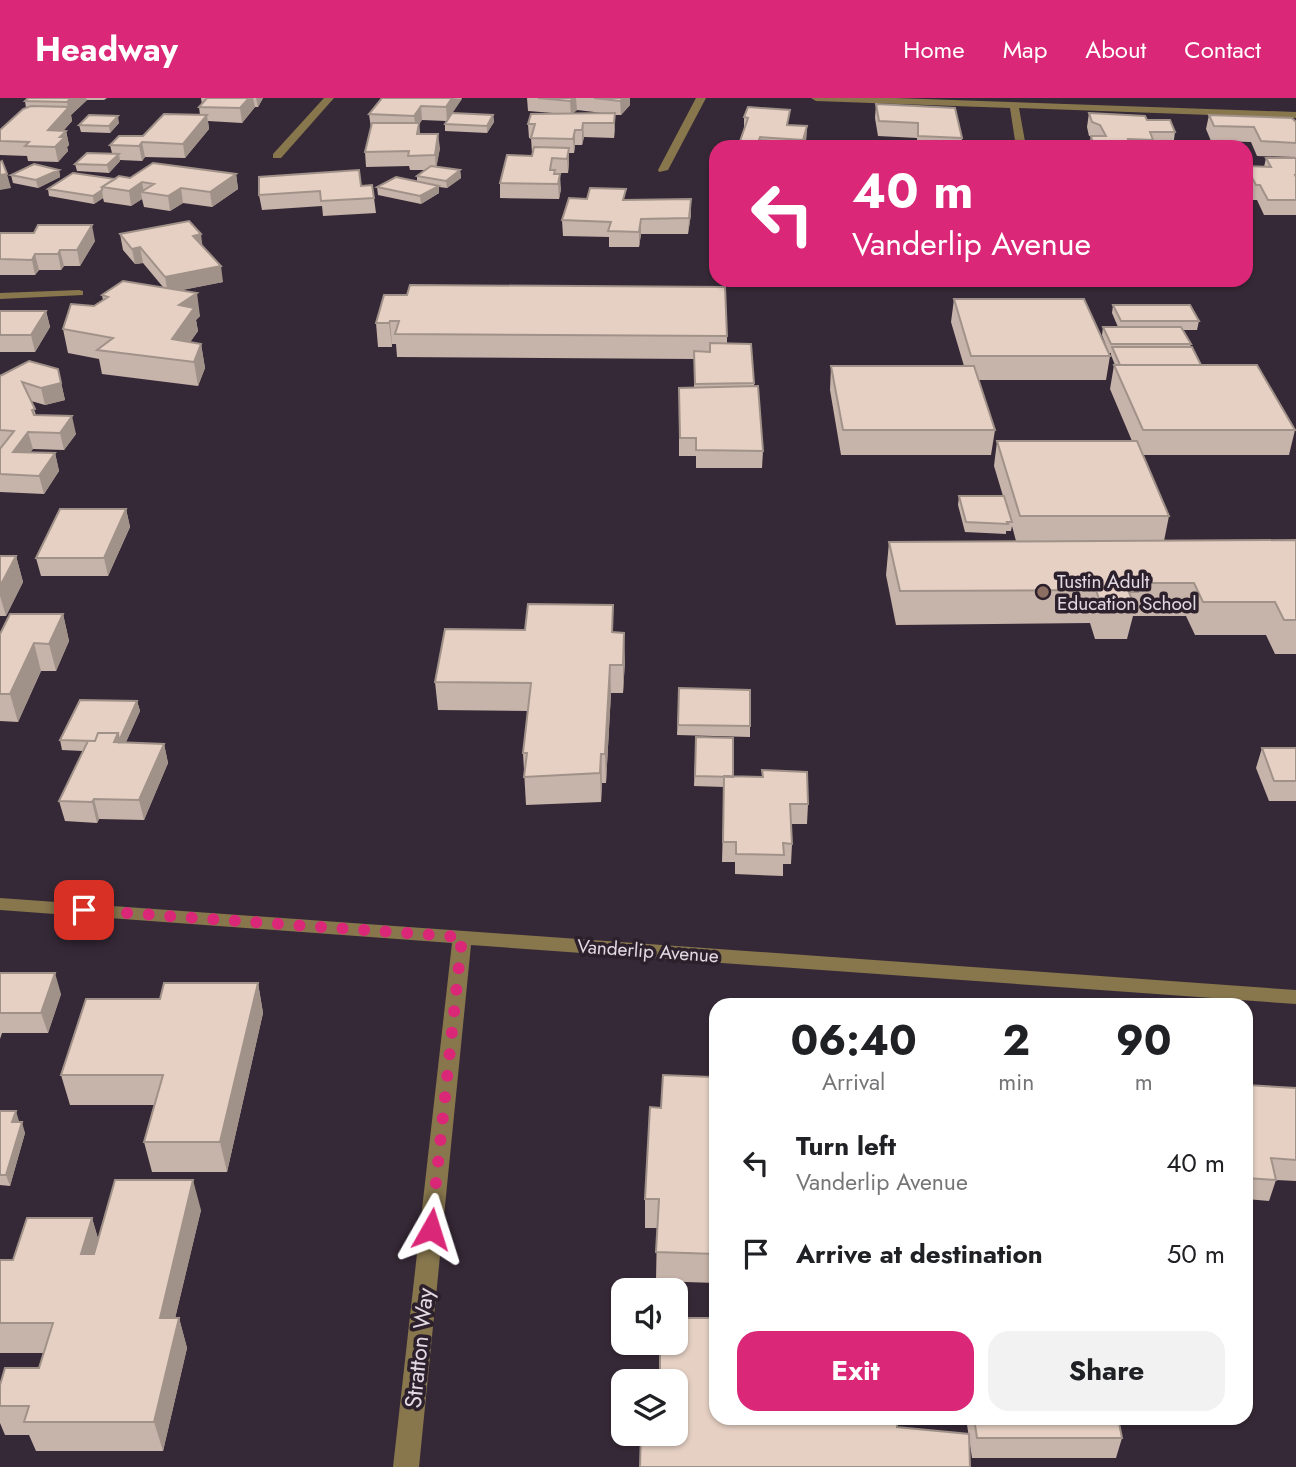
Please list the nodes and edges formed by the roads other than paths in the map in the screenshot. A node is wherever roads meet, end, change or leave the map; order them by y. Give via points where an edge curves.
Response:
1 (329, 98) edge
2 (701, 98) edge
3 (816, 98) edge
4 (1014, 106) junction
5 (1296, 115) edge
6 (1020, 140) edge
7 (277, 156) dead end
8 (663, 170) dead end
9 (79, 293) dead end
10 (0, 296) edge
11 (0, 904) edge
12 (462, 937) junction
13 (1296, 997) edge
14 (406, 1467) edge

1 - 7 street
2 - 8 street
3 - 4 street
4 - 5 street
4 - 6 street
9 - 10 street
11 - 12 street, Vanderlip Avenue
12 - 13 street, Vanderlip Avenue
12 - 14 street, Stratton Way

